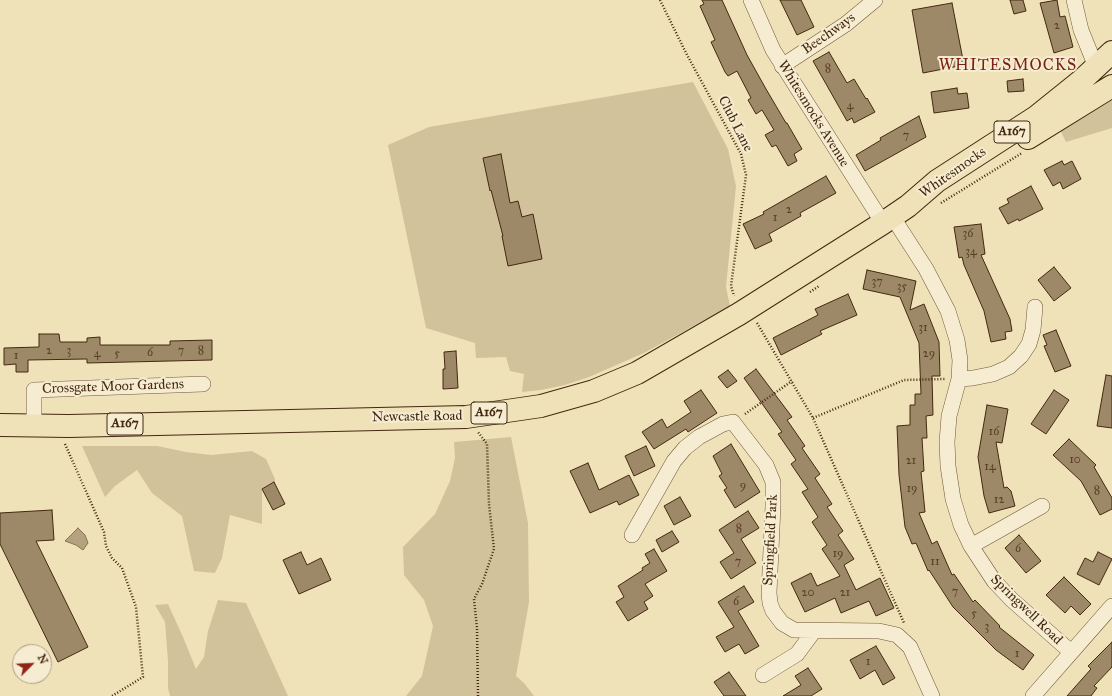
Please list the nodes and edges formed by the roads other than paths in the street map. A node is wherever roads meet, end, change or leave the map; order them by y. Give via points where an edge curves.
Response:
1 (750, 0) edge
2 (875, 0) edge
3 (1074, 0) edge
4 (1112, 52) edge
5 (782, 66) junction
6 (1096, 67) junction
7 (1112, 86) edge
8 (894, 215) junction
9 (1035, 307) dead end
10 (744, 311) joint
11 (959, 379) junction
12 (204, 384) dead end
13 (0, 425) edge
14 (34, 425) junction
15 (1042, 506) dead end
16 (632, 535) dead end
17 (971, 546) junction
18 (1112, 606) edge
19 (814, 631) junction
20 (1071, 652) junction
21 (763, 675) dead end
22 (932, 696) edge
23 (1033, 696) edge

1 - 5 street, Whitesmocks Avenue
2 - 5 street, Beechways via 846,24
3 - 6 street via 1081,30
4 - 6 highway, Whitesmocks / A167
5 - 8 street, Whitesmocks Avenue
6 - 8 highway, Whitesmocks / A167 via 1036,117 937,181
7 - 8 highway, Whitesmocks / A167 via 947,189
8 - 10 highway, Whitesmocks / A167
8 - 11 street, Springwell Road via 948,312 957,340
9 - 11 street via 1029,344 1010,367 993,374
10 - 14 highway, Newcastle Road / A167 via 637,373 594,390 541,406 466,417
11 - 17 street, Springwell Road via 949,416 948,466 953,499
12 - 14 street, Crossgate Moor Gardens via 34,390
13 - 14 highway, A167
15 - 17 street
16 - 19 street, Springfield Park via 674,461 685,448 699,437 723,424 733,422 766,466 773,482 768,582 773,611 782,623 794,630
17 - 20 street, Springwell Road via 998,586
18 - 20 street
19 - 21 street via 797,654
19 - 22 street, Springfield Park via 879,631 897,635 910,647
20 - 23 street

